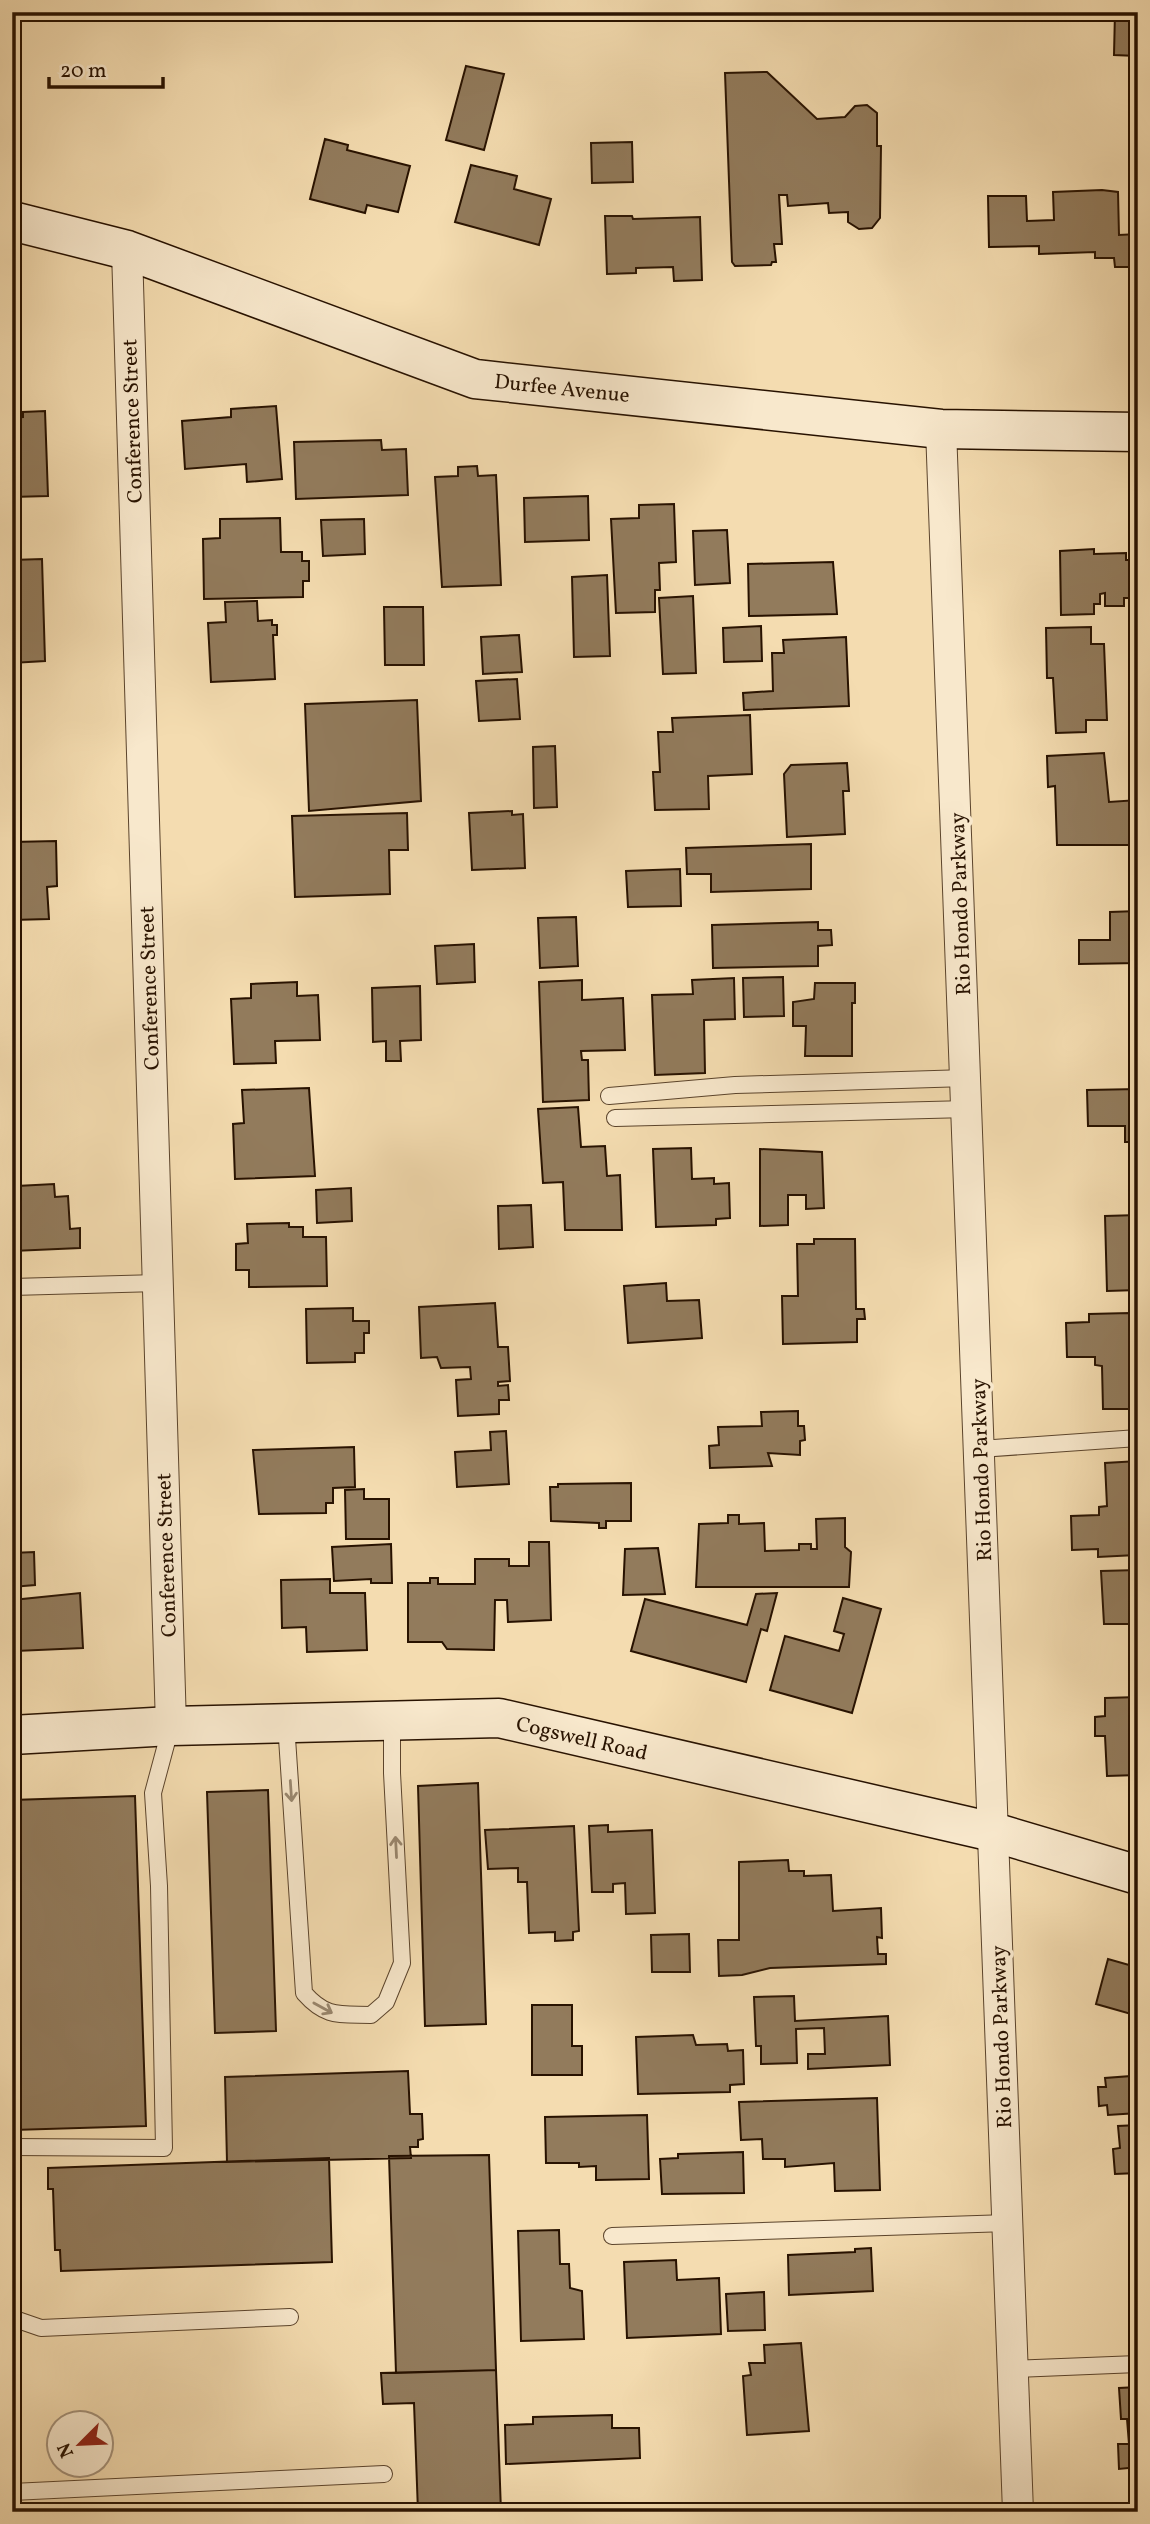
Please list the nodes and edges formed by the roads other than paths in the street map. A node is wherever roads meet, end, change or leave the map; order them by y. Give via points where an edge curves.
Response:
1 (12, 221) edge
2 (127, 250) junction
3 (941, 429) junction
4 (1138, 432) edge
5 (967, 1078) junction
6 (608, 1096) dead end
7 (968, 1109) junction
8 (615, 1118) dead end
9 (158, 1283) junction
10 (12, 1287) edge
11 (1138, 1438) edge
12 (980, 1448) junction
13 (393, 1720) junction
14 (286, 1723) junction
15 (171, 1726) junction
16 (12, 1735) edge
17 (993, 1832) junction
18 (1138, 1875) edge
19 (12, 2147) edge
20 (1008, 2223) junction
21 (612, 2236) dead end
22 (290, 2317) dead end
23 (12, 2318) edge
24 (1138, 2364) edge
25 (1013, 2369) junction
26 (384, 2474) dead end
27 (12, 2492) edge
28 (1018, 2512) edge

1 - 2 street, Durfee Avenue
2 - 3 street, Durfee Avenue via 475,379
2 - 9 street, Conference Street
3 - 4 street, Durfee Avenue
3 - 5 street, Rio Hondo Parkway
5 - 6 lane via 736,1085
5 - 7 street, Rio Hondo Parkway
7 - 8 lane
7 - 12 street, Rio Hondo Parkway
9 - 10 lane
9 - 15 street, Conference Street
11 - 12 lane
12 - 17 street, Rio Hondo Parkway
13 - 14 street, Cogswell Road
14 -> 13 lane via 304,1993 331,2014 371,2015 386,2002 402,1963
13 - 17 street, Cogswell Road via 499,1718
14 - 15 street, Cogswell Road
15 - 16 street, Cogswell Road
15 - 19 lane via 153,1793 164,2148
17 - 18 street, Cogswell Road
17 - 20 street, Rio Hondo Parkway
20 - 21 lane
20 - 25 street, Rio Hondo Parkway
22 - 23 lane via 41,2328
24 - 25 lane
25 - 28 street, Rio Hondo Parkway
26 - 27 lane

